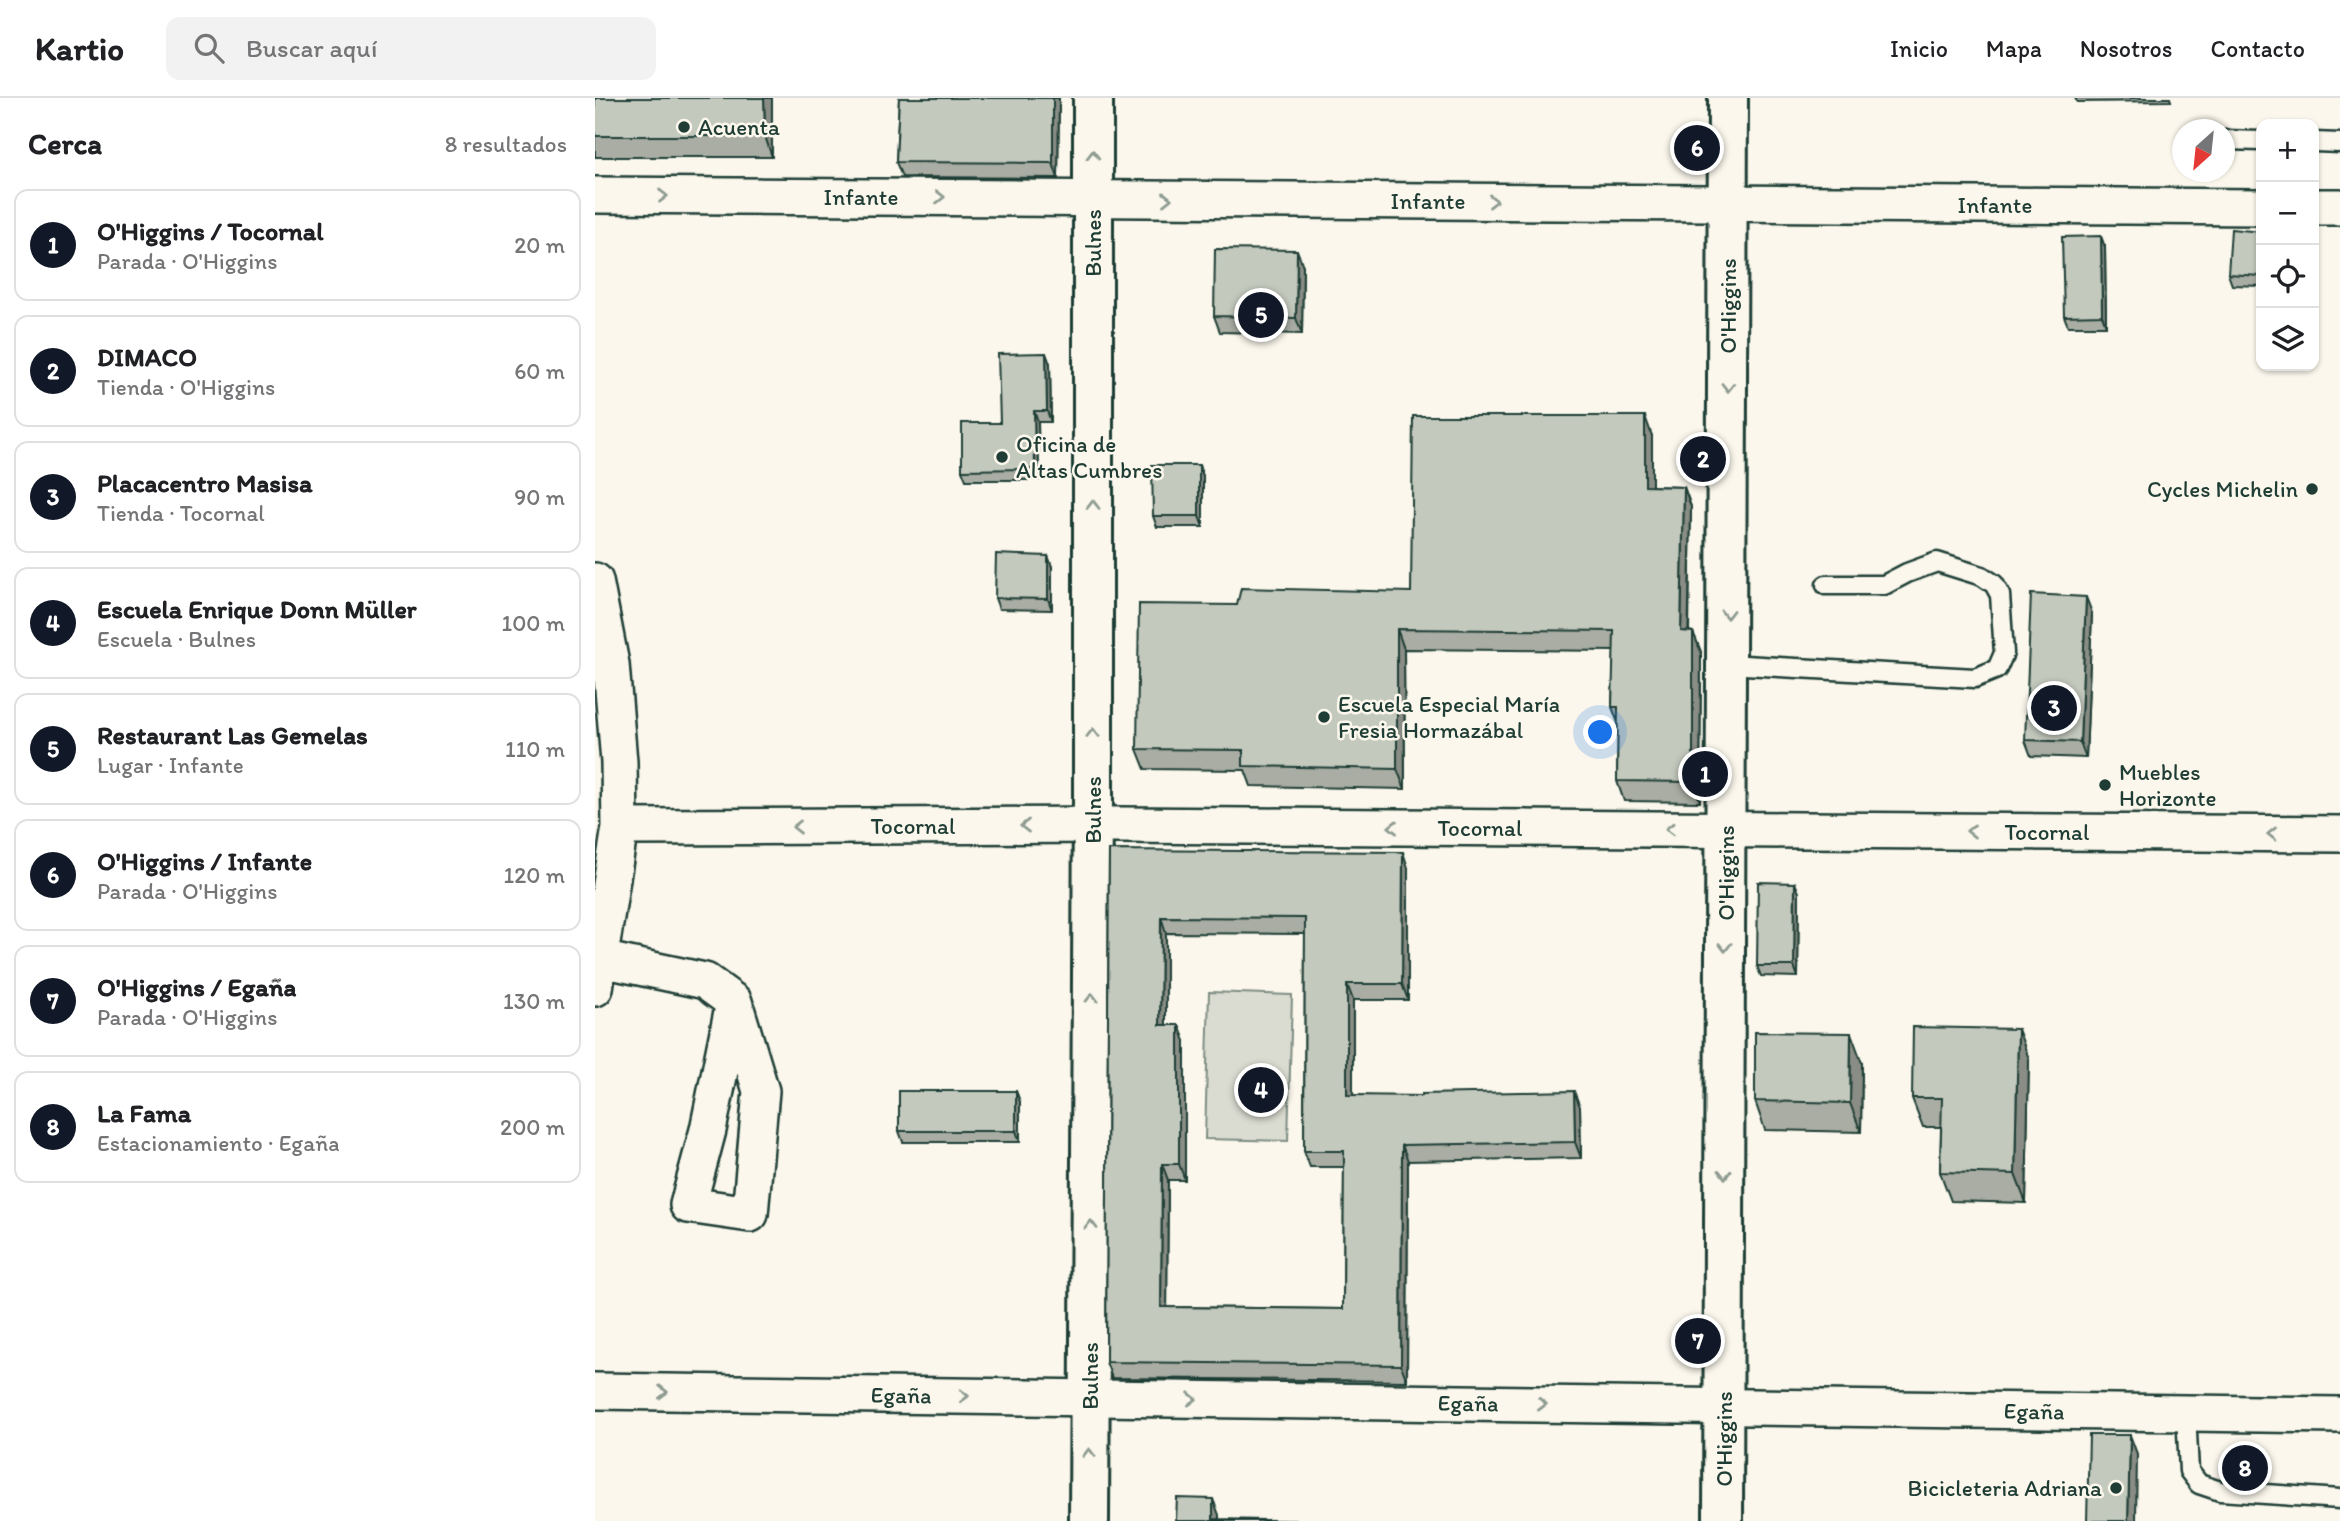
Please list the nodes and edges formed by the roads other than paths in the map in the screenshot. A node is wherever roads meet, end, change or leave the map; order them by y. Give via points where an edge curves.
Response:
1 (1093, 98) edge
2 (1728, 98) edge
3 (2235, 140) edge
4 (2256, 141) edge
5 (2319, 142) edge
6 (2340, 142) edge
7 (595, 195) edge
8 (1093, 199) junction
9 (1728, 203) junction
10 (2256, 207) edge
11 (2319, 207) edge
12 (2340, 207) edge
13 (595, 581) edge
14 (1826, 585) dead end
15 (1727, 664) junction
16 (1093, 825) junction
17 (620, 827) junction
18 (1726, 830) junction
19 (2340, 834) edge
20 (598, 973) edge
21 (734, 1002) junction
22 (595, 1391) edge
23 (1090, 1398) junction
24 (1724, 1407) junction
25 (2186, 1413) junction
26 (2340, 1415) edge
27 (2340, 1499) edge
28 (1089, 1521) edge
29 (1723, 1521) edge

8 -> 1 street, Bulnes
2 - 9 street, O'Higgins
3 - 4 lane
5 - 6 lane
7 -> 8 street, Infante
8 -> 9 street, Infante
16 -> 8 street, Bulnes
9 - 10 street, Infante
9 -> 15 street, O'Higgins
11 - 12 street
13 - 17 street via 611,664
14 - 15 lane via 1884,585 1937,562 1982,576 1994,584 2000,596 2004,653 1997,669 1975,678
15 - 18 street, O'Higgins
16 -> 17 street, Tocornal
18 -> 16 street, Tocornal
23 -> 16 street, Bulnes
17 - 20 street
19 -> 18 street, Tocornal
18 -> 24 street, O'Higgins
20 - 21 street via 705,981
21 - 21 street via 688,1205 750,1214 761,1091
22 -> 23 street, Egaña
23 -> 24 street, Egaña
28 -> 23 street, Bulnes
24 - 25 street, Egaña
24 - 29 street, O'Higgins
25 - 26 street, Egaña
25 - 27 lane via 2189,1471 2199,1484 2220,1491

